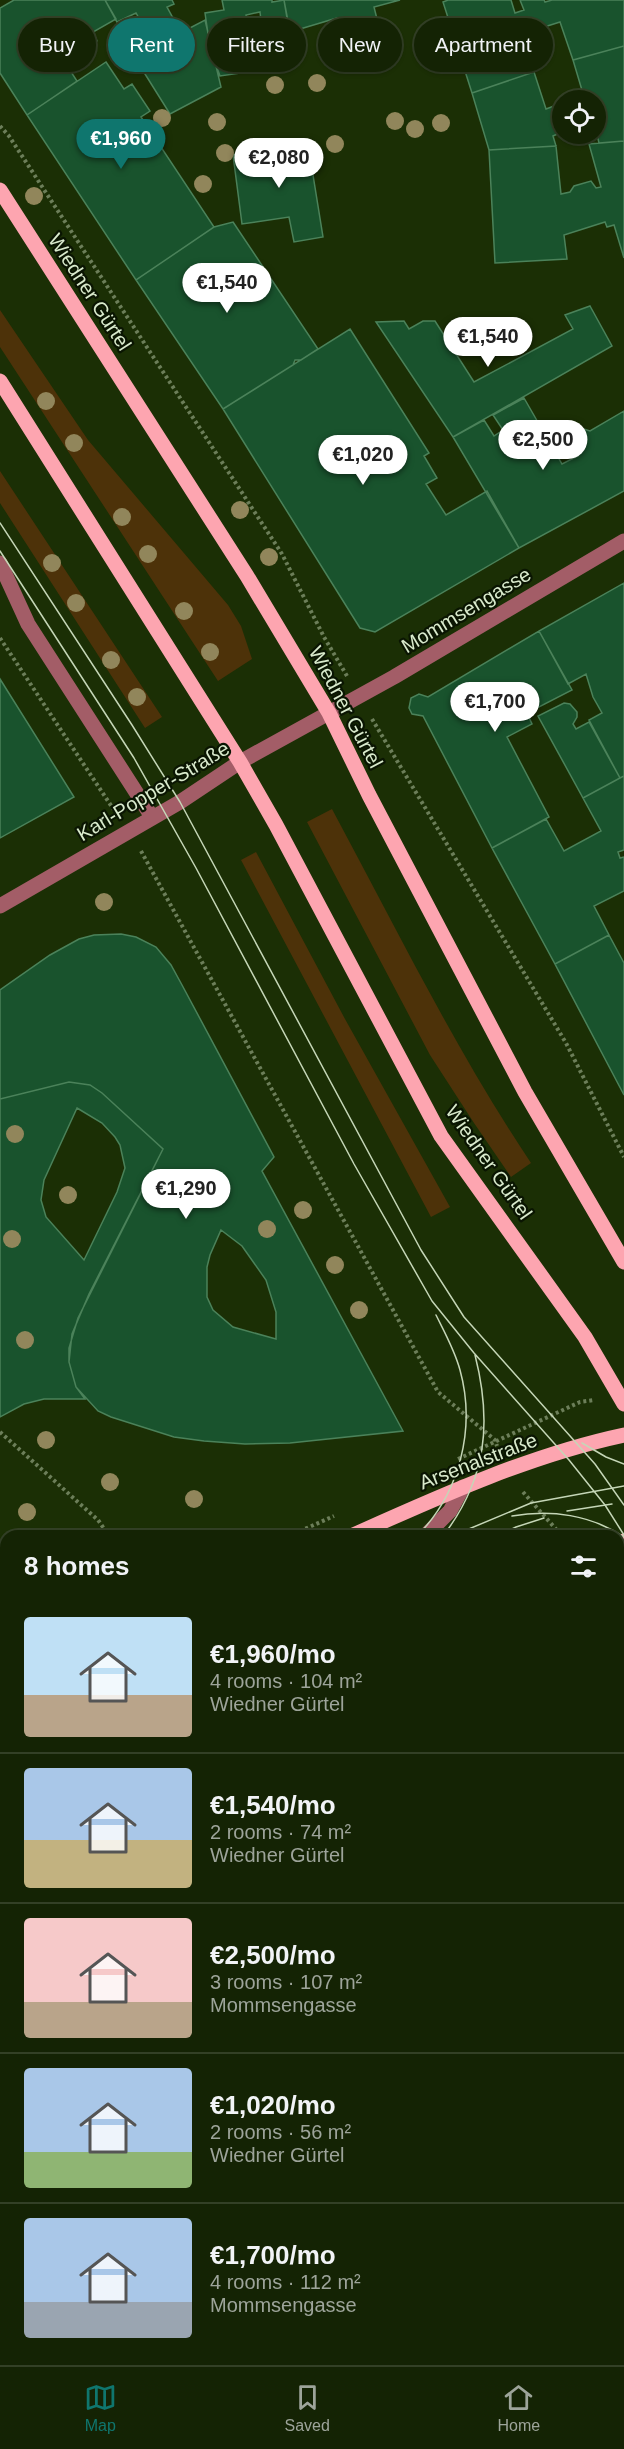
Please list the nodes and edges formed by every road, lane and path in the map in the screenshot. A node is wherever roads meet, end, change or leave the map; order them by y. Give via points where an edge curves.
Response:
1 (0, 126) edge
2 (0, 190) edge
3 (0, 381) edge
4 (624, 541) edge
5 (0, 563) edge
6 (0, 638) edge
7 (359, 696) junction
8 (328, 713) junction
9 (240, 762) junction
10 (152, 818) junction
11 (129, 830) junction
12 (0, 906) edge
13 (624, 1157) edge
14 (624, 1262) edge
15 (438, 1392) dead end
16 (622, 1400) edge
17 (0, 1432) edge
18 (624, 1435) edge
19 (495, 1440) dead end
20 (463, 1487) junction
21 (105, 1530) edge
22 (365, 1530) edge
23 (431, 1530) edge

1 - 7 path via 282,554
2 - 8 main road, Wiedner Gürtel via 247,576
3 - 9 main road, Wiedner Gürtel
4 - 7 street, Mommsengasse
5 - 10 street via 27,624
6 - 11 path
7 - 8 street, Mommsengasse
7 - 13 path via 566,1043
8 - 9 street, Karl-Popper-Straße
8 - 14 main road, Wiedner Gürtel via 525,1092
9 - 10 street, Karl-Popper-Straße
9 - 16 main road, Wiedner Gürtel via 441,1136 585,1337
10 - 11 street, Karl-Popper-Straße
11 - 12 street, Karl-Popper-Straße
11 - 15 path
16 - 19 path via 580,1402
17 - 21 path
18 - 20 main road, Arsenalstraße
20 - 22 main road, Arsenalstraße
20 - 23 street via 450,1511

